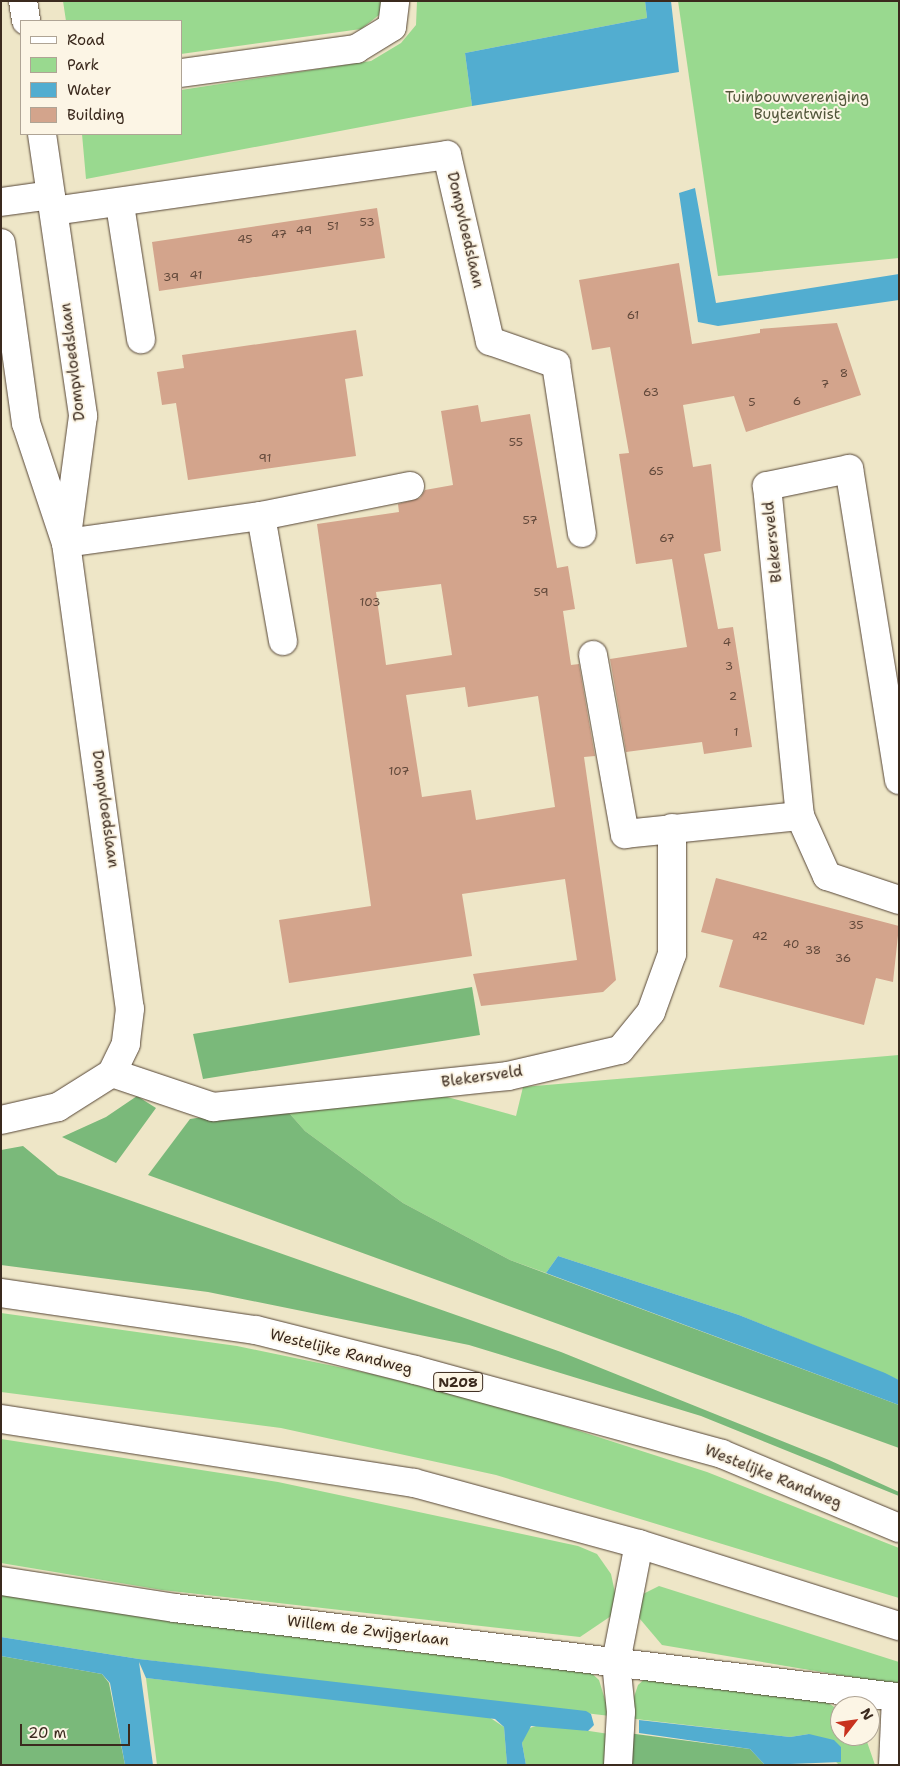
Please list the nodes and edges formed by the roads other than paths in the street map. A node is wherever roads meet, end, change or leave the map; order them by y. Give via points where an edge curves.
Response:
1 (23, 1) edge
2 (395, 1) edge
3 (26, 20) edge
4 (182, 73) edge
5 (42, 135) edge
6 (1, 202) edge
7 (52, 203) junction
8 (120, 205) junction
9 (1, 243) edge
10 (141, 340) dead end
11 (410, 486) dead end
12 (261, 516) junction
13 (582, 533) dead end
14 (66, 543) junction
15 (283, 641) dead end
16 (593, 655) dead end
17 (899, 780) edge
18 (800, 816) junction
19 (672, 828) junction
20 (899, 900) edge
21 (112, 1073) junction
22 (1, 1120) edge
23 (1, 1293) edge
24 (1, 1419) edge
25 (899, 1528) edge
26 (639, 1544) junction
27 (1, 1580) edge
28 (899, 1626) edge
29 (616, 1662) junction
30 (618, 1765) edge
31 (893, 1765) edge

1 - 3 street
2 - 4 street via 392,28 356,49
5 - 7 street, Dompvloedslaan
6 - 7 street
7 - 8 street, Dompvloedslaan
7 - 14 street, Dompvloedslaan via 83,416
8 - 10 street
8 - 13 street, Dompvloedslaan via 447,155 490,341 556,364
9 - 14 street, Dompvloedslaan via 26,422
11 - 12 street
12 - 14 street
12 - 15 street
14 - 21 street, Dompvloedslaan via 129,978 126,1044
16 - 19 street via 625,834
17 - 18 street, Blekersveld via 849,469 767,486
18 - 19 street
18 - 20 street, Blekersveld via 827,876
19 - 21 street, Blekersveld via 672,954 651,1012 620,1050 508,1076 213,1107
21 - 22 street via 58,1107
23 - 25 street, Westelijke Randweg / N208 via 256,1330 415,1370 722,1454
24 - 26 street via 414,1483
26 - 28 street
26 - 29 street
27 - 29 street, Willem de Zwijgerlaan via 176,1608
29 - 30 street via 621,1712
29 - 31 street, Willem de Zwijgerlaan via 896,1697

